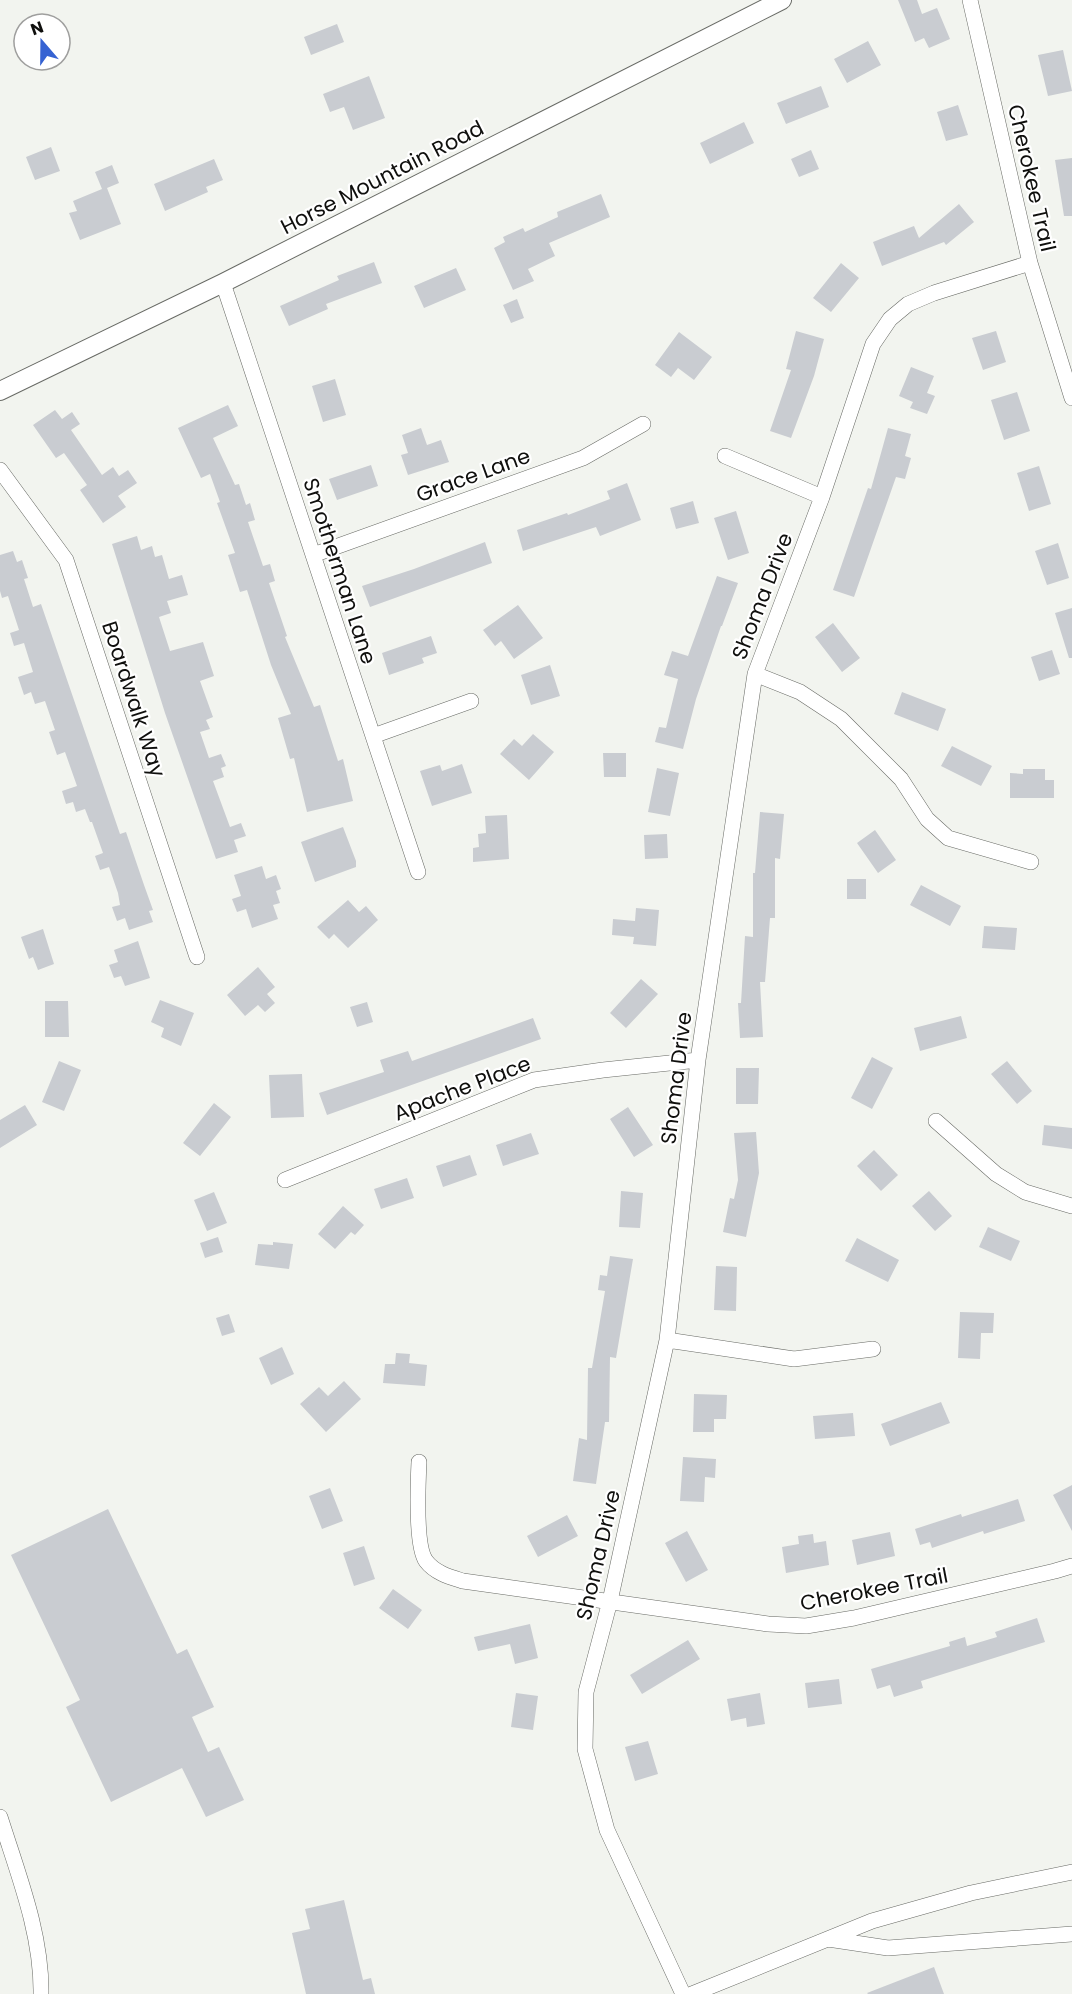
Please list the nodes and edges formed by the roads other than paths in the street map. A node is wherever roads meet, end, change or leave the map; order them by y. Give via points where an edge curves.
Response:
1 (782, 0) edge
2 (970, 0) edge
3 (1030, 263) junction
4 (223, 283) junction
5 (0, 391) edge
6 (1072, 398) edge
7 (643, 424) dead end
8 (725, 456) dead end
9 (0, 470) edge
10 (822, 497) junction
11 (313, 555) junction
12 (755, 674) junction
13 (471, 701) dead end
14 (373, 736) junction
15 (1031, 862) dead end
16 (418, 872) dead end
17 (197, 957) dead end
18 (698, 1060) junction
19 (936, 1120) dead end
20 (285, 1180) dead end
21 (1072, 1206) edge
22 (667, 1340) junction
23 (873, 1349) dead end
24 (419, 1462) dead end
25 (1072, 1566) edge
26 (610, 1601) junction
27 (0, 1817) edge
28 (1072, 1872) edge
29 (1072, 1934) edge
30 (828, 1939) junction
31 (41, 1994) edge
32 (683, 1994) edge
33 (692, 1994) edge

1 - 4 street, Horse Mountain Road
2 - 3 street, Cherokee Trail
3 - 6 street, Cherokee Trail
3 - 10 street, Shoma Drive via 934,293 908,304 890,319 873,344
4 - 5 street, Horse Mountain Road
4 - 11 street, Smotherman Lane
7 - 11 street, Grace Lane via 584,458
8 - 10 street
9 - 17 street, Boardwalk Way via 66,560
10 - 12 street, Shoma Drive
11 - 14 street, Smotherman Lane
12 - 15 street via 801,692 842,718 901,779 927,819 948,838
12 - 18 street, Shoma Drive
13 - 14 street
14 - 16 street, Smotherman Lane
18 - 20 street, Apache Place via 534,1080
18 - 22 street, Shoma Drive
19 - 21 street via 996,1174 1026,1192
22 - 23 street via 794,1359
22 - 26 street, Shoma Drive
24 - 26 street, Cherokee Trail via 421,1542 429,1564 446,1576 463,1581
25 - 26 street, Cherokee Trail via 865,1616 806,1626
26 - 32 street, Shoma Drive via 586,1692 585,1749 607,1830
27 - 31 street via 24,1892 42,1969
28 - 30 street via 971,1893 872,1921
29 - 30 street via 888,1948
30 - 33 street

